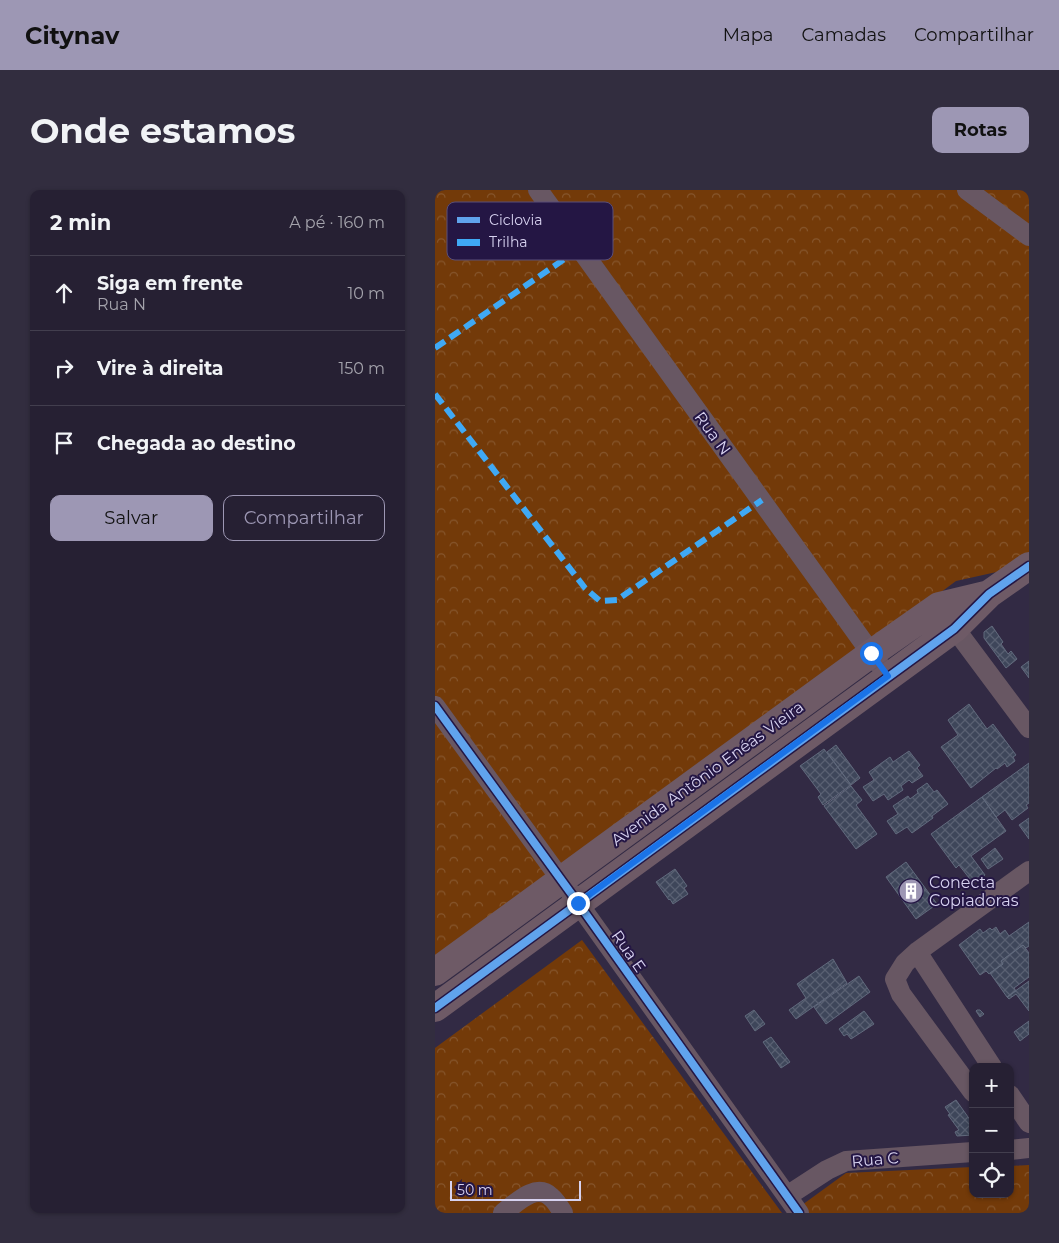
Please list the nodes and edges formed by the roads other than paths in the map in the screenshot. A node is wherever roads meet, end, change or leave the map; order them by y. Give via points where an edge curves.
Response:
1 (538, 190) edge
2 (967, 190) edge
3 (547, 202) edge
4 (1029, 236) edge
5 (588, 260) edge
6 (1029, 566) edge
7 (989, 594) junction
8 (939, 606) junction
9 (954, 628) junction
10 (871, 653) junction
11 (888, 676) junction
12 (435, 706) edge
13 (1029, 728) edge
14 (1029, 871) edge
15 (561, 881) junction
16 (578, 903) junction
17 (917, 952) junction
18 (435, 972) edge
19 (435, 1008) edge
20 (989, 1063) edge
21 (969, 1087) edge
22 (1014, 1100) edge
23 (1027, 1116) edge
24 (969, 1152) edge
25 (787, 1196) junction
26 (503, 1213) edge
27 (563, 1213) edge
28 (799, 1213) edge

1 - 3 street, Rua N
2 - 4 street
5 - 10 street, Rua N
6 - 7 street, Avenida Antônio Enéas Vieira
7 - 8 street, Avenida Antônio Enéas Vieira
7 - 9 street, Avenida Antônio Enéas Vieira
8 - 9 street
8 - 10 street, Avenida Antônio Enéas Vieira
9 - 11 street, Avenida Antônio Enéas Vieira
9 - 13 street
10 - 11 street, Rua N
10 - 15 street, Avenida Antônio Enéas Vieira
11 - 16 street, Avenida Antônio Enéas Vieira
12 - 15 street, Rua E
14 - 17 street
15 - 16 street, Rua E
15 - 18 street, Avenida Antônio Enéas Vieira
16 - 19 street, Avenida Antônio Enéas Vieira
16 - 25 street, Rua E
17 - 20 street
17 - 21 street via 898,972 896,983
22 - 23 street
24 - 25 street, Rua C via 846,1161
25 - 28 street, Rua E
26 - 27 street via 531,1193 541,1192 552,1197

